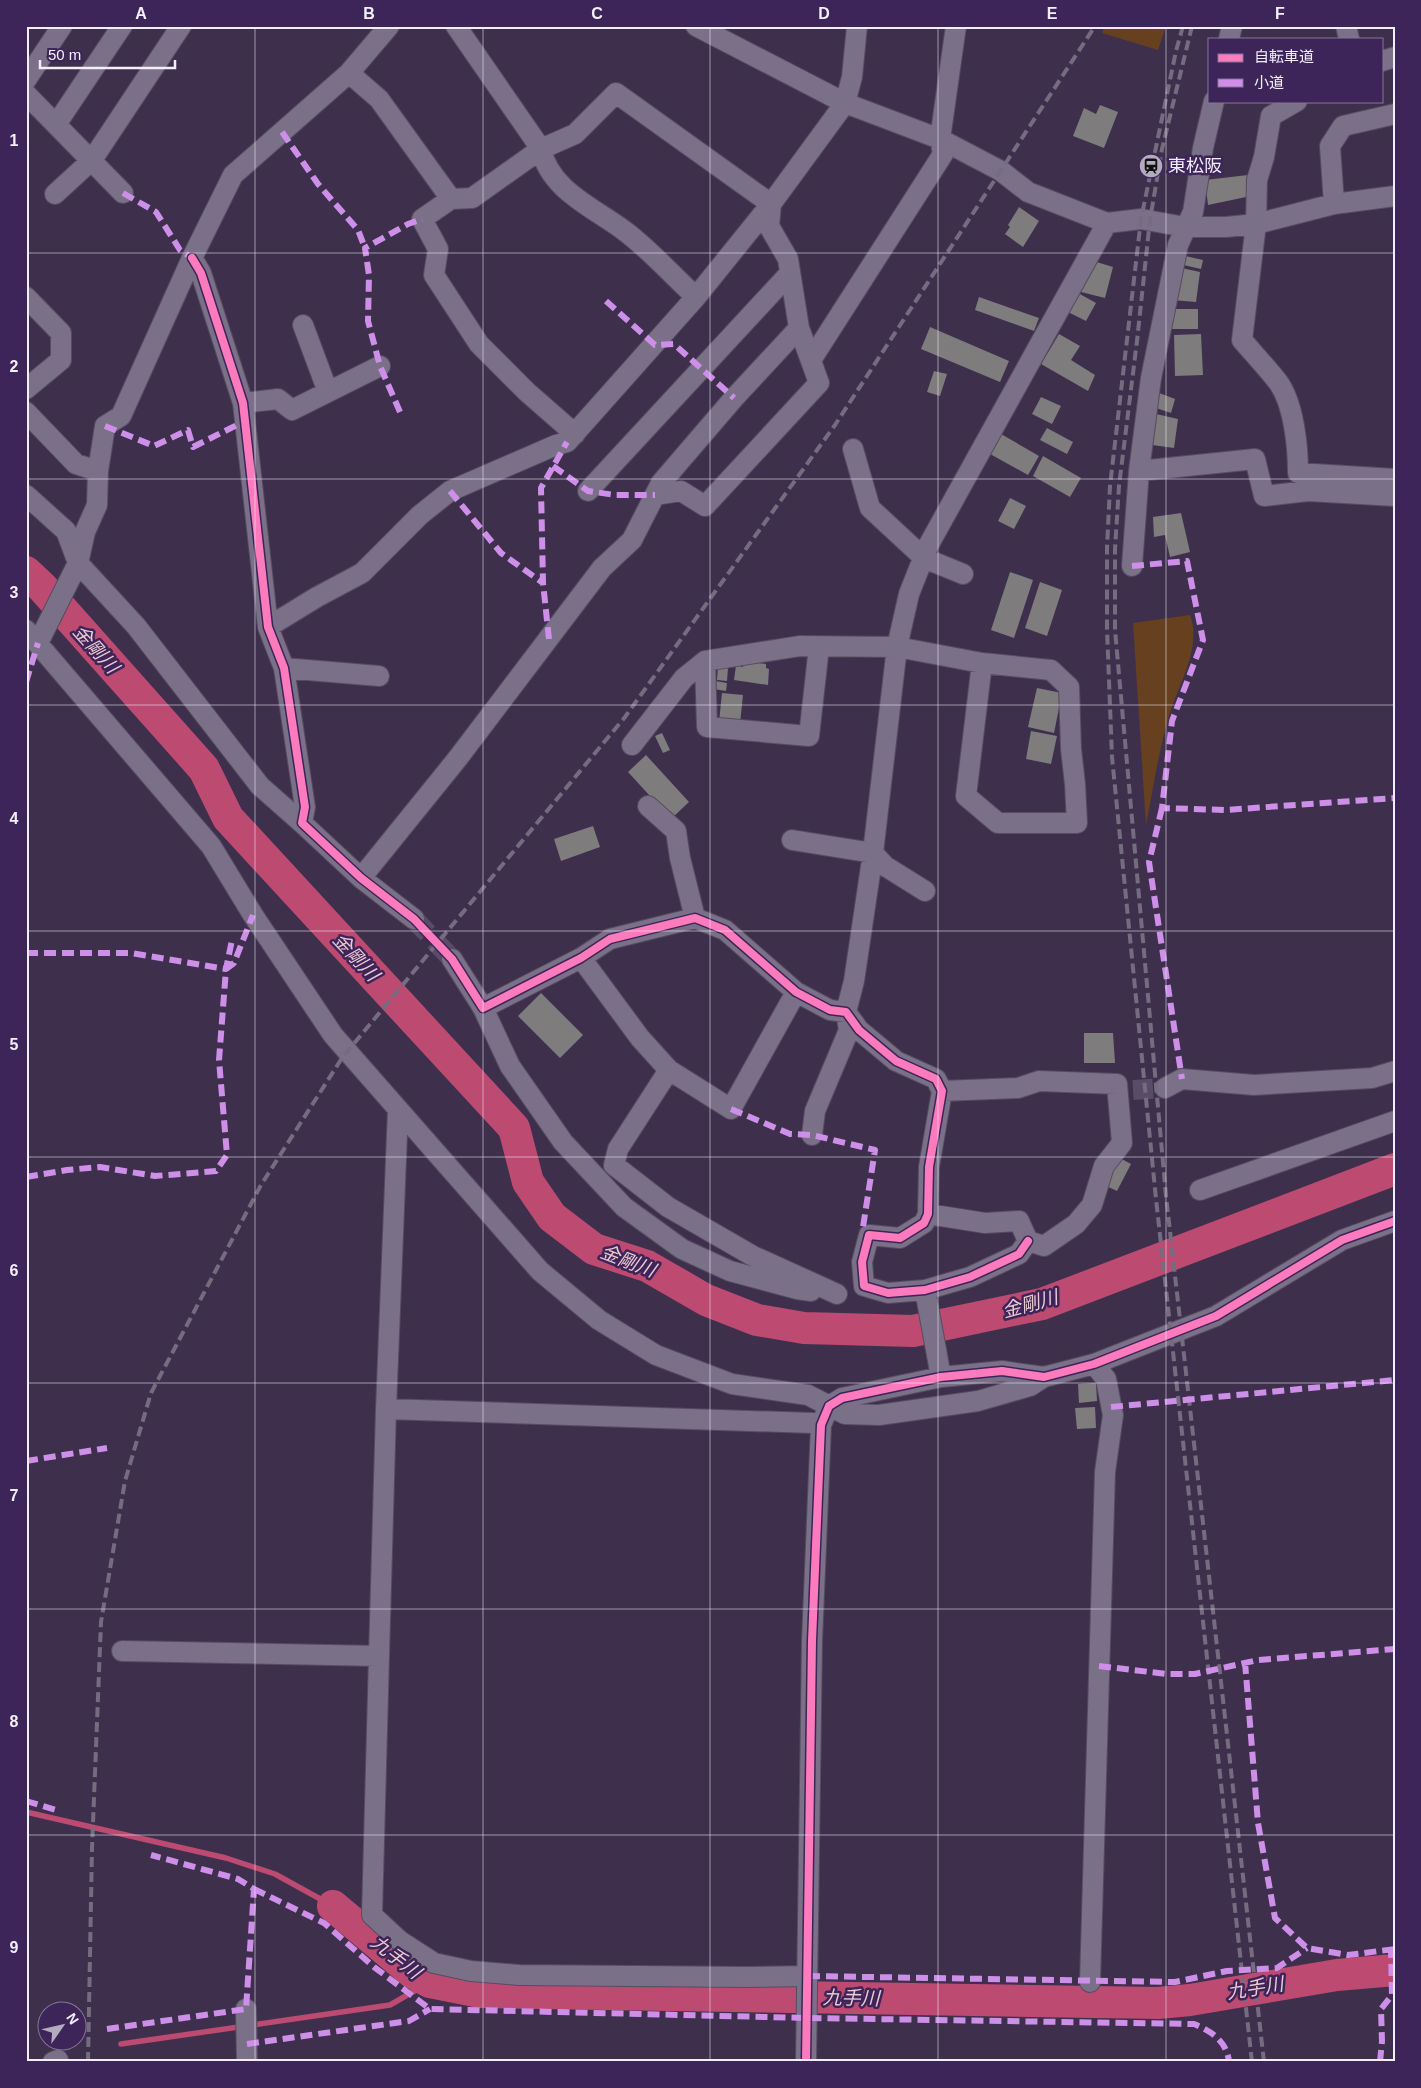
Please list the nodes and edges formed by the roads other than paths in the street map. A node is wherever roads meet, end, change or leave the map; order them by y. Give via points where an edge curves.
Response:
1 (62, 26) edge
2 (122, 26) edge
3 (181, 26) edge
4 (389, 26) edge
5 (456, 26) edge
6 (696, 26) edge
7 (857, 26) edge
8 (956, 26) edge
9 (349, 73) junction
10 (26, 80) edge
11 (26, 94) edge
12 (1214, 102) edge
13 (1295, 102) edge
14 (845, 103) junction
15 (1395, 114) edge
16 (57, 123) junction
17 (940, 139) junction
18 (540, 149) junction
19 (92, 160) junction
20 (123, 193) dead end
21 (55, 194) dead end
22 (1395, 196) edge
23 (450, 199) junction
24 (771, 204) junction
25 (1334, 204) junction
26 (1107, 223) junction
27 (1256, 224) junction
28 (1185, 227) junction
29 (192, 258) junction
30 (790, 273) junction
31 (26, 297) edge
32 (696, 297) junction
33 (303, 325) dead end
34 (799, 328) junction
35 (810, 360) junction
36 (380, 366) dead end
37 (26, 390) edge
38 (328, 392) junction
39 (243, 403) junction
40 (26, 412) edge
41 (574, 434) junction
42 (853, 449) dead end
43 (98, 471) junction
44 (1139, 471) junction
45 (1395, 479) edge
46 (588, 491) dead end
47 (26, 495) edge
48 (655, 495) junction
49 (1395, 496) edge
50 (924, 558) junction
51 (78, 563) junction
52 (1132, 566) dead end
53 (963, 574) dead end
54 (268, 627) junction
55 (32, 636) edge
56 (819, 647) junction
57 (897, 647) junction
58 (705, 660) junction
59 (982, 663) junction
60 (284, 668) junction
61 (379, 676) dead end
62 (632, 745) dead end
63 (648, 806) dead end
64 (302, 823) junction
65 (792, 840) dead end
66 (873, 853) junction
67 (361, 878) junction
68 (925, 891) dead end
69 (695, 918) junction
70 (414, 920) tunnel mouth
71 (581, 958) junction
72 (452, 959) tunnel mouth
73 (796, 992) junction
74 (483, 1008) junction
75 (846, 1012) junction
76 (669, 1070) junction
77 (1395, 1071) edge
78 (1165, 1088) tunnel mouth
79 (942, 1092) junction
80 (398, 1109) junction
81 (1395, 1122) edge
82 (812, 1135) dead end
83 (1200, 1190) dead end
84 (928, 1214) junction
85 (1395, 1221) edge
86 (1028, 1241) junction
87 (864, 1286) junction
88 (925, 1290) junction
89 (837, 1294) junction
90 (1094, 1364) junction
91 (940, 1370) junction
92 (1044, 1377) junction
93 (829, 1406) junction
94 (386, 1409) junction
95 (821, 1425) junction
96 (122, 1651) dead end
97 (379, 1656) junction
98 (808, 1976) junction
99 (1090, 1982) dead end
100 (246, 2010) dead end
101 (246, 2062) edge
102 (806, 2062) edge

1 - 10 street
2 - 16 street
3 - 19 street
4 - 9 street
5 - 18 street
6 - 14 street
7 - 14 street via 852,77
8 - 17 street
9 - 23 street via 379,99
9 - 29 street via 233,175
11 - 16 street
12 - 28 street via 1193,212
13 - 27 street via 1270,116 1257,180
14 - 17 street
14 - 24 street
15 - 25 street via 1343,126 1330,146
16 - 19 street
17 - 26 street via 1002,171 1028,192
17 - 35 street via 943,154
18 - 23 street via 472,198
18 - 24 street via 575,134 616,93
18 - 32 street via 564,189 626,232
19 - 20 street
19 - 21 street
22 - 25 street
23 - 41 street via 422,219 438,249 434,275 479,344
24 - 30 street via 769,226 788,259
24 - 32 street
25 - 27 street
26 - 28 street via 1141,219
26 - 50 street
27 - 28 street
27 - 45 street via 1242,340 1279,384 1292,416 1298,473
28 - 44 street via 1178,245 1151,378
29 - 39 street via 201,273
29 - 43 street via 122,416 105,426
30 - 34 street
30 - 46 street
31 - 37 street via 60,333 61,360
32 - 41 street
33 - 38 street
34 - 35 street
34 - 48 street via 728,405 661,483
35 - 48 street via 819,383 705,506 681,492
36 - 38 street
38 - 39 street via 292,410 278,399
39 - 54 street
40 - 43 street via 76,464
41 - 54 street via 567,442 450,491 420,515 362,574
42 - 50 street via 870,508
43 - 51 street via 97,506 85,532
44 - 49 street via 1255,459 1264,496 1308,491
44 - 52 street
47 - 51 street via 66,531
48 - 67 street via 632,540 602,568 458,758
50 - 53 street
50 - 57 street via 909,594
51 - 55 street
51 - 64 street via 136,626 260,786
54 - 60 street
55 - 80 street via 211,846 334,1035
56 - 57 street
56 - 58 street via 800,646
56 - 58 street via 809,736 707,727
57 - 59 street
57 - 66 street
58 - 62 street via 684,678
59 - 59 street via 1051,670 1069,687 1077,823 998,824 966,796
60 - 61 street
60 - 64 street via 305,807
63 - 69 street via 676,831
64 - 67 street
65 - 66 street
66 - 68 street via 885,866
66 - 75 street via 854,981
67 - 70 street
69 - 71 street via 610,939
69 - 73 street via 725,930
71 - 74 street
71 - 76 street via 640,1038
72 - 74 street
73 - 75 street via 830,1010
73 - 76 street via 731,1109
74 - 89 street via 510,1066 558,1135 624,1207 682,1249 730,1271 797,1289
75 - 79 street via 859,1030 896,1061 936,1079
75 - 82 street via 849,1030 815,1111
76 - 89 street via 618,1149 614,1165 668,1207 753,1256
77 - 78 street via 1372,1078 1254,1085 1182,1079
79 - 84 street via 929,1167
79 - 86 street via 1018,1088 1040,1081 1125,1087 1122,1143 1104,1166 1092,1205 1076,1224 1044,1246
80 - 93 street via 540,1271 599,1320 656,1355 732,1384 808,1395
80 - 94 street
81 - 83 street
84 - 86 street via 985,1223 1019,1221
84 - 87 street via 924,1223 900,1238 869,1235 862,1262
85 - 90 street via 1342,1240 1216,1316
86 - 88 street via 1019,1254 978,1273
87 - 88 street via 888,1293
87 - 89 street
88 - 91 street
90 - 92 street
90 - 99 street via 1106,1379 1112,1415 1105,1472
91 - 92 street via 1002,1371
91 - 93 street via 842,1398
92 - 93 street via 1030,1386 978,1401 879,1415 845,1414
93 - 95 street
94 - 95 street
94 - 97 street
95 - 98 street via 812,1641
96 - 97 street
97 - 98 street via 372,1915 400,1941 434,1963 481,1972
98 - 102 street
100 - 101 street

